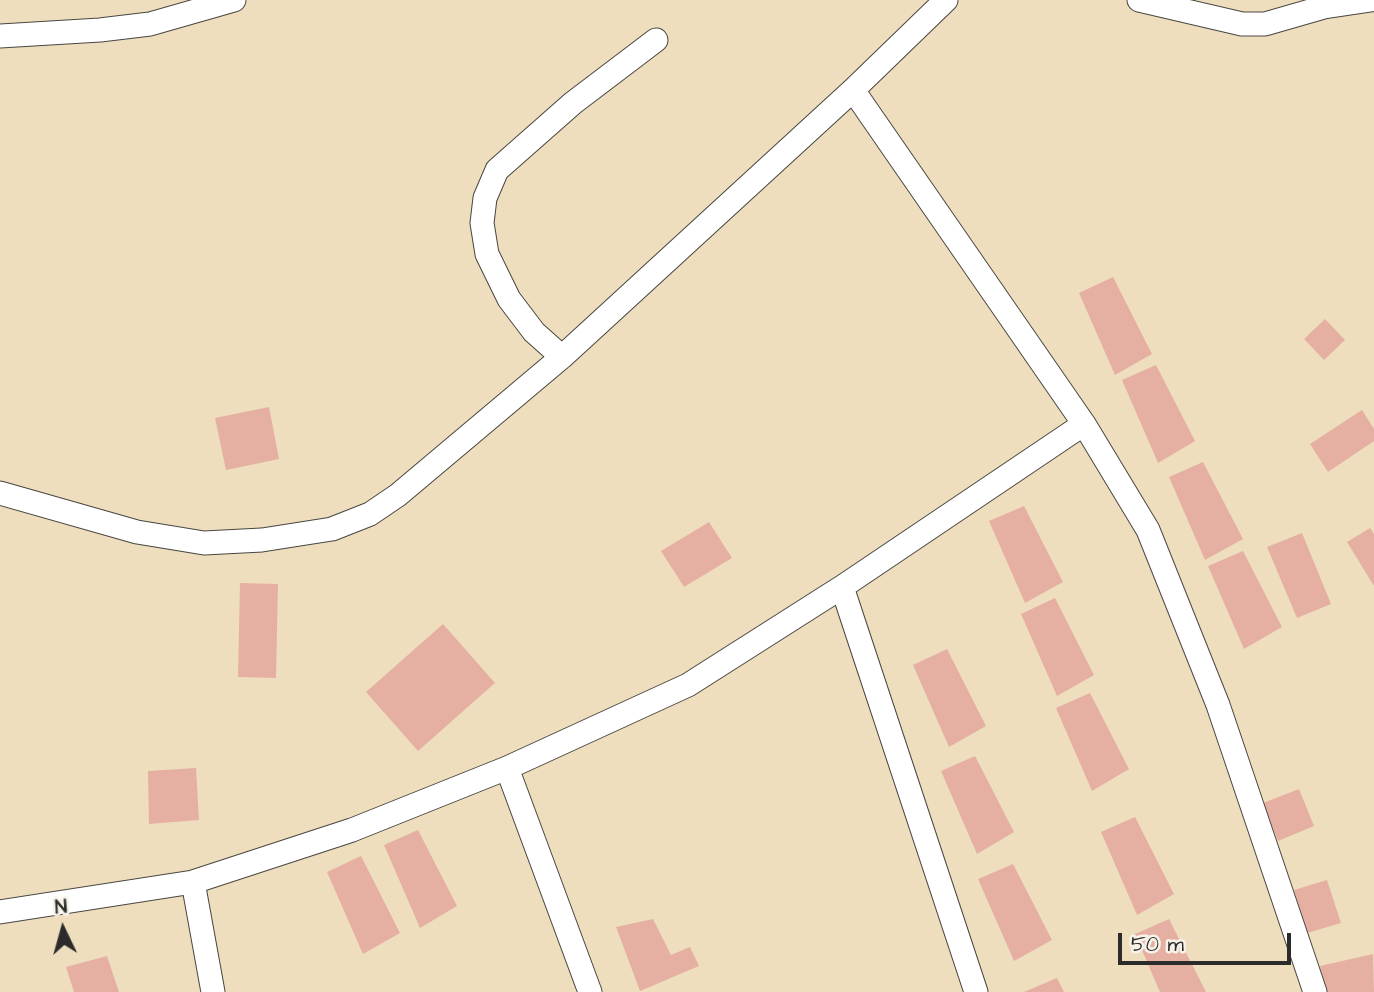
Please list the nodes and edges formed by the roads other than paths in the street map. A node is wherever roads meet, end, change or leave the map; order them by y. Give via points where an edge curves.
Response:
1 (234, 0) edge
2 (946, 0) edge
3 (1139, 0) edge
4 (1371, 0) edge
5 (0, 36) edge
6 (656, 40) dead end
7 (853, 90) junction
8 (562, 357) junction
9 (1084, 424) junction
10 (0, 493) edge
11 (842, 587) junction
12 (507, 768) junction
13 (193, 882) junction
14 (0, 912) edge
15 (213, 992) edge
16 (590, 992) edge
17 (976, 992) edge
18 (1315, 992) edge

1 - 5 street via 150,24
2 - 7 street
3 - 4 street via 1242,24 1265,24 1324,7
6 - 8 street via 573,103 497,170 485,198 482,223 487,254 509,299 534,332
7 - 8 street
7 - 9 street
8 - 10 street via 398,495 370,514 332,529 204,543 137,532
9 - 11 street
9 - 18 street via 1148,530 1218,705
11 - 12 street via 688,685
11 - 17 street
12 - 13 street via 352,830
12 - 16 street
13 - 14 street
13 - 15 street

